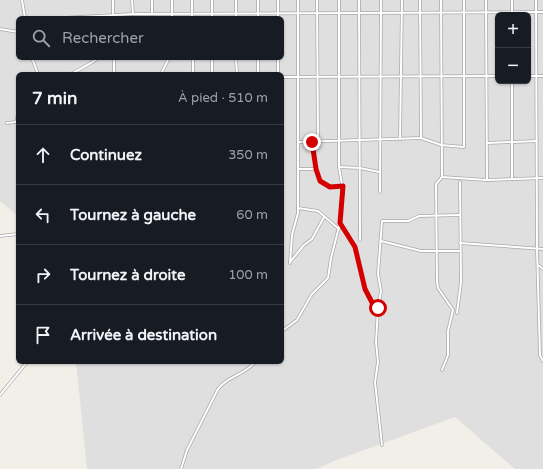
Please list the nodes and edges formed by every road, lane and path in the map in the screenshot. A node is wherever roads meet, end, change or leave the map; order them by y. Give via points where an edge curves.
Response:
1 (22, 0) edge
2 (113, 0) edge
3 (132, 0) edge
4 (152, 0) edge
5 (172, 0) edge
6 (192, 0) edge
7 (212, 0) edge
8 (236, 0) edge
9 (258, 0) edge
10 (278, 0) edge
11 (298, 0) edge
12 (318, 0) edge
13 (338, 0) edge
14 (360, 0) edge
15 (381, 0) edge
16 (402, 0) edge
17 (420, 0) edge
18 (441, 0) edge
19 (464, 0) edge
20 (486, 0) edge
21 (512, 0) edge
22 (536, 0) edge
23 (512, 12) edge
24 (531, 12) edge
25 (536, 12) junction
26 (543, 12) edge
27 (318, 13) junction
28 (338, 13) junction
29 (360, 13) junction
30 (402, 13) junction
31 (420, 13) junction
32 (441, 13) junction
33 (464, 13) junction
34 (486, 13) junction
35 (495, 13) edge
36 (133, 14) junction
37 (152, 14) junction
38 (172, 14) junction
39 (192, 14) junction
40 (212, 14) junction
41 (236, 14) junction
42 (258, 14) junction
43 (278, 14) junction
44 (298, 14) junction
45 (381, 14) junction
46 (113, 15) junction
47 (25, 16) edge
48 (96, 16) edge
49 (0, 29) edge
50 (16, 32) edge
51 (33, 60) edge
52 (96, 60) edge
53 (114, 60) edge
54 (168, 60) edge
55 (193, 60) edge
56 (212, 60) edge
57 (236, 60) edge
58 (258, 60) edge
59 (278, 60) edge
60 (37, 72) edge
61 (75, 72) edge
62 (114, 72) edge
63 (162, 72) edge
64 (193, 72) edge
65 (212, 72) edge
66 (236, 72) edge
67 (258, 72) edge
68 (278, 72) edge
69 (441, 76) junction
70 (464, 76) junction
71 (487, 76) junction
72 (495, 76) edge
73 (531, 76) edge
74 (537, 76) junction
75 (543, 76) edge
76 (284, 77) edge
77 (298, 77) junction
78 (318, 77) junction
79 (339, 77) junction
80 (360, 77) junction
81 (379, 77) junction
82 (400, 77) junction
83 (421, 77) junction
84 (512, 84) edge
85 (16, 122) edge
86 (7, 123) dead end
87 (421, 138) junction
88 (380, 139) junction
89 (360, 140) junction
90 (400, 140) junction
91 (512, 141) junction
92 (537, 141) junction
93 (298, 142) junction
94 (312, 142) junction
95 (318, 142) junction
96 (339, 142) junction
97 (487, 143) junction
98 (441, 146) junction
99 (339, 167) junction
100 (360, 168) junction
101 (298, 169) junction
102 (316, 169) junction
103 (380, 172) junction
104 (442, 177) junction
105 (512, 178) junction
106 (537, 178) junction
107 (543, 178) edge
108 (487, 180) junction
109 (460, 182) dead end
110 (343, 186) junction
111 (380, 192) dead end
112 (298, 208) junction
113 (460, 215) junction
114 (437, 216) junction
115 (324, 217) junction
116 (340, 223) junction
117 (339, 229) junction
118 (16, 234) edge
119 (0, 236) edge
120 (360, 240) dead end
121 (381, 241) junction
122 (460, 243) junction
123 (543, 248) edge
124 (537, 249) junction
125 (460, 251) junction
126 (437, 252) junction
127 (538, 265) junction
128 (543, 269) edge
129 (377, 312) junction
130 (457, 313) dead end
131 (284, 330) edge
132 (543, 361) edge
133 (25, 364) edge
134 (253, 364) edge
135 (442, 370) dead end
136 (0, 395) edge
137 (382, 445) dead end
138 (181, 469) edge

1 - 47 street
2 - 46 street
3 - 36 street
4 - 37 street
5 - 38 street
6 - 39 street
7 - 40 street
8 - 41 street
9 - 42 street
10 - 43 street
11 - 44 street
12 - 27 street
13 - 28 street
14 - 29 street
15 - 45 street
16 - 30 street
17 - 31 street
18 - 32 street
19 - 33 street
20 - 34 street
21 - 23 street
22 - 25 street
24 - 25 street
25 - 26 street
25 - 74 street
27 - 28 street
27 - 44 street
27 - 78 street
28 - 29 street
28 - 79 street
29 - 45 street
29 - 80 street
30 - 31 street
30 - 45 street
30 - 82 street
31 - 32 street
31 - 83 street
32 - 33 street
32 - 69 street
33 - 34 street
33 - 70 street
34 - 35 street
34 - 71 street
36 - 37 street
36 - 46 street
37 - 38 street
38 - 39 street
39 - 40 street
40 - 41 street
41 - 42 street
42 - 43 street
43 - 44 street
44 - 77 street
45 - 81 street
46 - 48 street
49 - 50 street
51 - 60 street
52 - 61 street
53 - 62 street
54 - 63 street
55 - 64 street
56 - 65 street
57 - 66 street
58 - 67 street
59 - 68 street
69 - 70 street
69 - 83 street
69 - 98 street
70 - 71 street
70 - 98 street via 464,147
71 - 72 street
71 - 97 street
73 - 74 street
74 - 75 street
74 - 92 street
76 - 77 street
77 - 78 street
77 - 93 street
78 - 79 street
78 - 95 street
79 - 80 street
79 - 96 street
80 - 81 street
80 - 89 street
81 - 82 street
81 - 88 street
82 - 83 street
82 - 90 street
83 - 87 street
84 - 91 street
85 - 86 street
87 - 90 street
87 - 98 street
88 - 89 street
88 - 90 street
88 - 103 street
89 - 96 street
89 - 100 street
91 - 92 street
91 - 97 street
91 - 105 street
92 - 106 street
93 - 94 street
93 - 101 street
94 - 95 street
94 - 102 street
95 - 96 street
96 - 99 street
97 - 108 street
98 - 104 street
99 - 100 street
99 - 110 street
100 - 103 street
100 - 120 street
101 - 102 street
101 - 112 street
102 - 110 street via 322,183 330,187
103 - 111 street
104 - 108 street
104 - 114 street via 436,184
105 - 106 street
105 - 108 street
106 - 107 street
106 - 124 street
109 - 113 street
110 - 116 street
112 - 115 street via 313,209
112 - 115 street via 292,235 290,263 312,239
113 - 114 street
113 - 122 street
114 - 121 street via 419,216 408,221 382,221
114 - 126 street
115 - 117 street
116 - 117 street
116 - 129 street via 355,247 365,289
117 - 131 street via 326,281 312,294 297,320
118 - 119 street
121 - 126 street via 421,251
121 - 129 street via 378,274 381,291
122 - 124 street
122 - 125 street
123 - 124 street
124 - 127 street
125 - 126 street
125 - 130 street via 461,282
126 - 135 street via 438,288 453,310 448,331 448,355
127 - 128 street
127 - 132 street via 540,355
129 - 137 street via 378,362 375,382
133 - 136 street
134 - 138 street via 249,369 224,382 218,389 187,450

